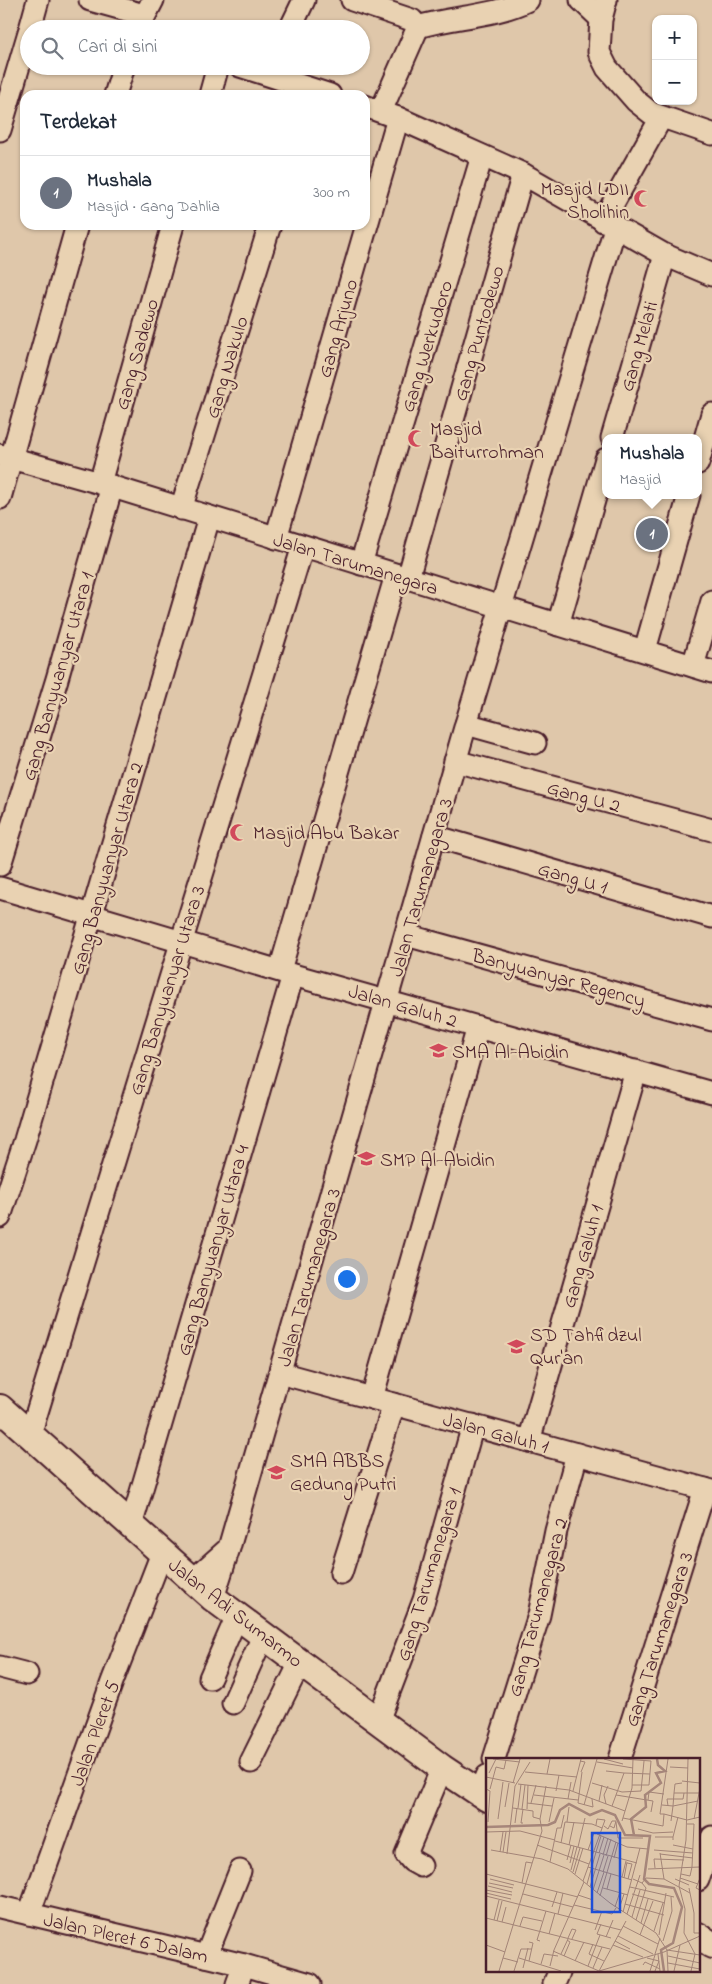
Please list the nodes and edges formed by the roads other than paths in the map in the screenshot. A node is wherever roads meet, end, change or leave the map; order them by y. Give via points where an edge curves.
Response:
1 (38, 0) edge
2 (90, 0) edge
3 (304, 0) edge
4 (352, 0) edge
5 (528, 0) edge
6 (581, 0) edge
7 (604, 9) edge
8 (145, 14) edge
9 (32, 20) edge
10 (294, 20) edge
11 (418, 27) junction
12 (20, 61) edge
13 (121, 75) edge
14 (216, 75) edge
15 (279, 75) edge
16 (117, 90) edge
17 (211, 90) edge
18 (311, 90) edge
19 (381, 112) edge
20 (661, 118) junction
21 (0, 130) edge
22 (712, 134) edge
23 (482, 156) junction
24 (370, 157) edge
25 (523, 174) junction
26 (609, 225) junction
27 (75, 230) edge
28 (172, 230) edge
29 (268, 230) edge
30 (352, 230) edge
31 (665, 255) junction
32 (712, 275) edge
33 (712, 414) edge
34 (613, 434) edge
35 (702, 449) edge
36 (6, 457) edge
37 (602, 473) edge
38 (106, 485) junction
39 (0, 498) edge
40 (688, 499) edge
41 (181, 509) junction
42 (209, 518) junction
43 (276, 538) junction
44 (303, 546) junction
45 (361, 564) junction
46 (402, 576) junction
47 (712, 601) edge
48 (502, 608) junction
49 (558, 624) junction
50 (645, 650) junction
51 (702, 669) edge
52 (466, 724) junction
53 (535, 743) dead end
54 (455, 761) junction
55 (712, 830) edge
56 (434, 836) junction
57 (0, 865) edge
58 (0, 888) edge
59 (91, 916) junction
60 (712, 917) edge
61 (406, 935) junction
62 (181, 941) junction
63 (286, 973) junction
64 (388, 1000) junction
65 (712, 1020) edge
66 (478, 1026) junction
67 (636, 1071) junction
68 (712, 1093) edge
69 (0, 1217) edge
70 (280, 1373) junction
71 (372, 1398) junction
72 (394, 1404) junction
73 (0, 1408) edge
74 (473, 1425) junction
75 (30, 1434) junction
76 (529, 1441) junction
77 (577, 1454) junction
78 (708, 1490) edge
79 (131, 1526) junction
80 (229, 1548) junction
81 (162, 1553) junction
82 (341, 1573) dead end
83 (193, 1580) junction
84 (213, 1598) junction
85 (237, 1616) junction
86 (263, 1636) junction
87 (300, 1663) junction
88 (0, 1667) edge
89 (27, 1674) dead end
90 (210, 1678) dead end
91 (233, 1704) dead end
92 (378, 1721) junction
93 (494, 1758) edge
94 (620, 1758) edge
95 (251, 1762) dead end
96 (442, 1768) junction
97 (485, 1789) edge
98 (712, 1837) edge
99 (421, 1866) dead end
100 (240, 1871) dead end
101 (700, 1874) edge
102 (0, 1907) edge
103 (29, 1914) junction
104 (700, 1937) edge
105 (712, 1945) edge
106 (206, 1956) junction
107 (559, 1972) edge
108 (240, 1975) edge
109 (310, 1984) edge
110 (554, 1984) edge

1 - 9 street
2 - 8 street
3 - 10 street
4 - 11 street via 412,20
5 - 11 street via 494,13
6 - 7 street
7 - 20 street via 599,52 606,68 636,101
11 - 19 street, Gang Arjuno
12 - 21 street
13 - 16 street
14 - 17 street
15 - 18 street
19 - 23 street
19 - 24 street, Gang Arjuno
20 - 22 street
20 - 26 street, Jalan Tarumanegara 3
23 - 25 street
23 - 45 street, Gang Werkudoro
25 - 26 street
25 - 46 street, Gang Puntodewo
26 - 31 street
26 - 48 street, Jalan Tarumanegara 3
27 - 36 street
28 - 38 street, Gang Sadewo
29 - 41 street, Gang Nakulo
30 - 43 street, Gang Arjuno
31 - 32 street
31 - 34 street, Gang Melati
33 - 35 street
36 - 38 street, Jalan Tarumanegara
36 - 39 street
37 - 49 street
38 - 41 street, Jalan Tarumanegara
38 - 57 street, Gang Banyuanyar Utara 1 via 57,679
40 - 50 street
41 - 42 street, Jalan Tarumanegara
42 - 43 street, Jalan Tarumanegara
42 - 59 street, Gang Banyuanyar Utara 2
43 - 44 street, Jalan Tarumanegara
44 - 45 street, Jalan Tarumanegara
44 - 62 street, Gang Banyuanyar Utara 3
45 - 46 street, Jalan Tarumanegara
46 - 48 street, Jalan Tarumanegara
46 - 63 street, Gang Banyuanyar Utara 4
47 - 51 street
48 - 49 street, Jalan Tarumanegara
48 - 52 street, Jalan Tarumanegara 3
49 - 50 street, Jalan Tarumanegara
50 - 51 street, Jalan Tarumanegara
52 - 53 street
52 - 54 street, Jalan Tarumanegara 3
54 - 55 street, Gang U 2
54 - 56 street, Jalan Tarumanegara 3
56 - 60 street, Gang U 1
56 - 61 street, Jalan Tarumanegara 3
58 - 59 street, Jalan Galuh 2
59 - 62 street, Jalan Galuh 2
59 - 69 street, Gang Banyuanyar Utara 2
61 - 64 street, Jalan Tarumanegara 3
61 - 65 street, Banyuanyar Regency
62 - 63 street, Jalan Galuh 2
62 - 75 street, Gang Banyuanyar Utara 3
63 - 64 street, Jalan Galuh 2
63 - 79 street, Gang Banyuanyar Utara 4
64 - 66 street, Jalan Galuh 2
64 - 70 street, Jalan Tarumanegara 3
66 - 67 street, Jalan Galuh 2
66 - 71 street
67 - 68 street, Jalan Galuh 2
67 - 76 street, Gang Galuh 1
70 - 71 street, Jalan Galuh 1
70 - 80 street, Jalan Tarumanegara 3
71 - 72 street, Jalan Galuh 1
72 - 74 street, Jalan Galuh 1
72 - 82 street
73 - 75 main road, Jalan Adi Sumarmo
74 - 76 street, Jalan Galuh 1
74 - 92 street, Gang Tarumanegara 1 via 424,1600
75 - 79 main road, Jalan Adi Sumarmo
76 - 77 street, Jalan Galuh 1
77 - 78 street, Jalan Galuh 1
77 - 93 street, Gang Tarumanegara 2 via 556,1531 539,1615
78 - 94 street, Gang Tarumanegara 3
79 - 81 main road, Jalan Adi Sumarmo
80 - 83 street
80 - 84 street, Jalan Tarumanegara 3
81 - 83 main road, Jalan Adi Sumarmo
81 - 103 street, Jalan Pleret 5
83 - 84 main road, Jalan Adi Sumarmo
84 - 85 main road, Jalan Adi Sumarmo
85 - 86 main road, Jalan Adi Sumarmo
85 - 90 street
86 - 87 main road, Jalan Adi Sumarmo
86 - 91 street
87 - 92 main road, Jalan Adi Sumarmo
87 - 95 street
88 - 89 street
92 - 96 main road, Jalan Adi Sumarmo
96 - 97 main road, Jalan Adi Sumarmo
96 - 99 street via 406,1854
98 - 101 street
100 - 106 street
102 - 103 street, Jalan Pleret 6 Dalam
103 - 106 street, Jalan Pleret 6 Dalam
104 - 105 main road
106 - 108 street, Jalan Pleret 6 Dalam
107 - 110 street
108 - 109 street, Jalan Pleret 6 Dalam

